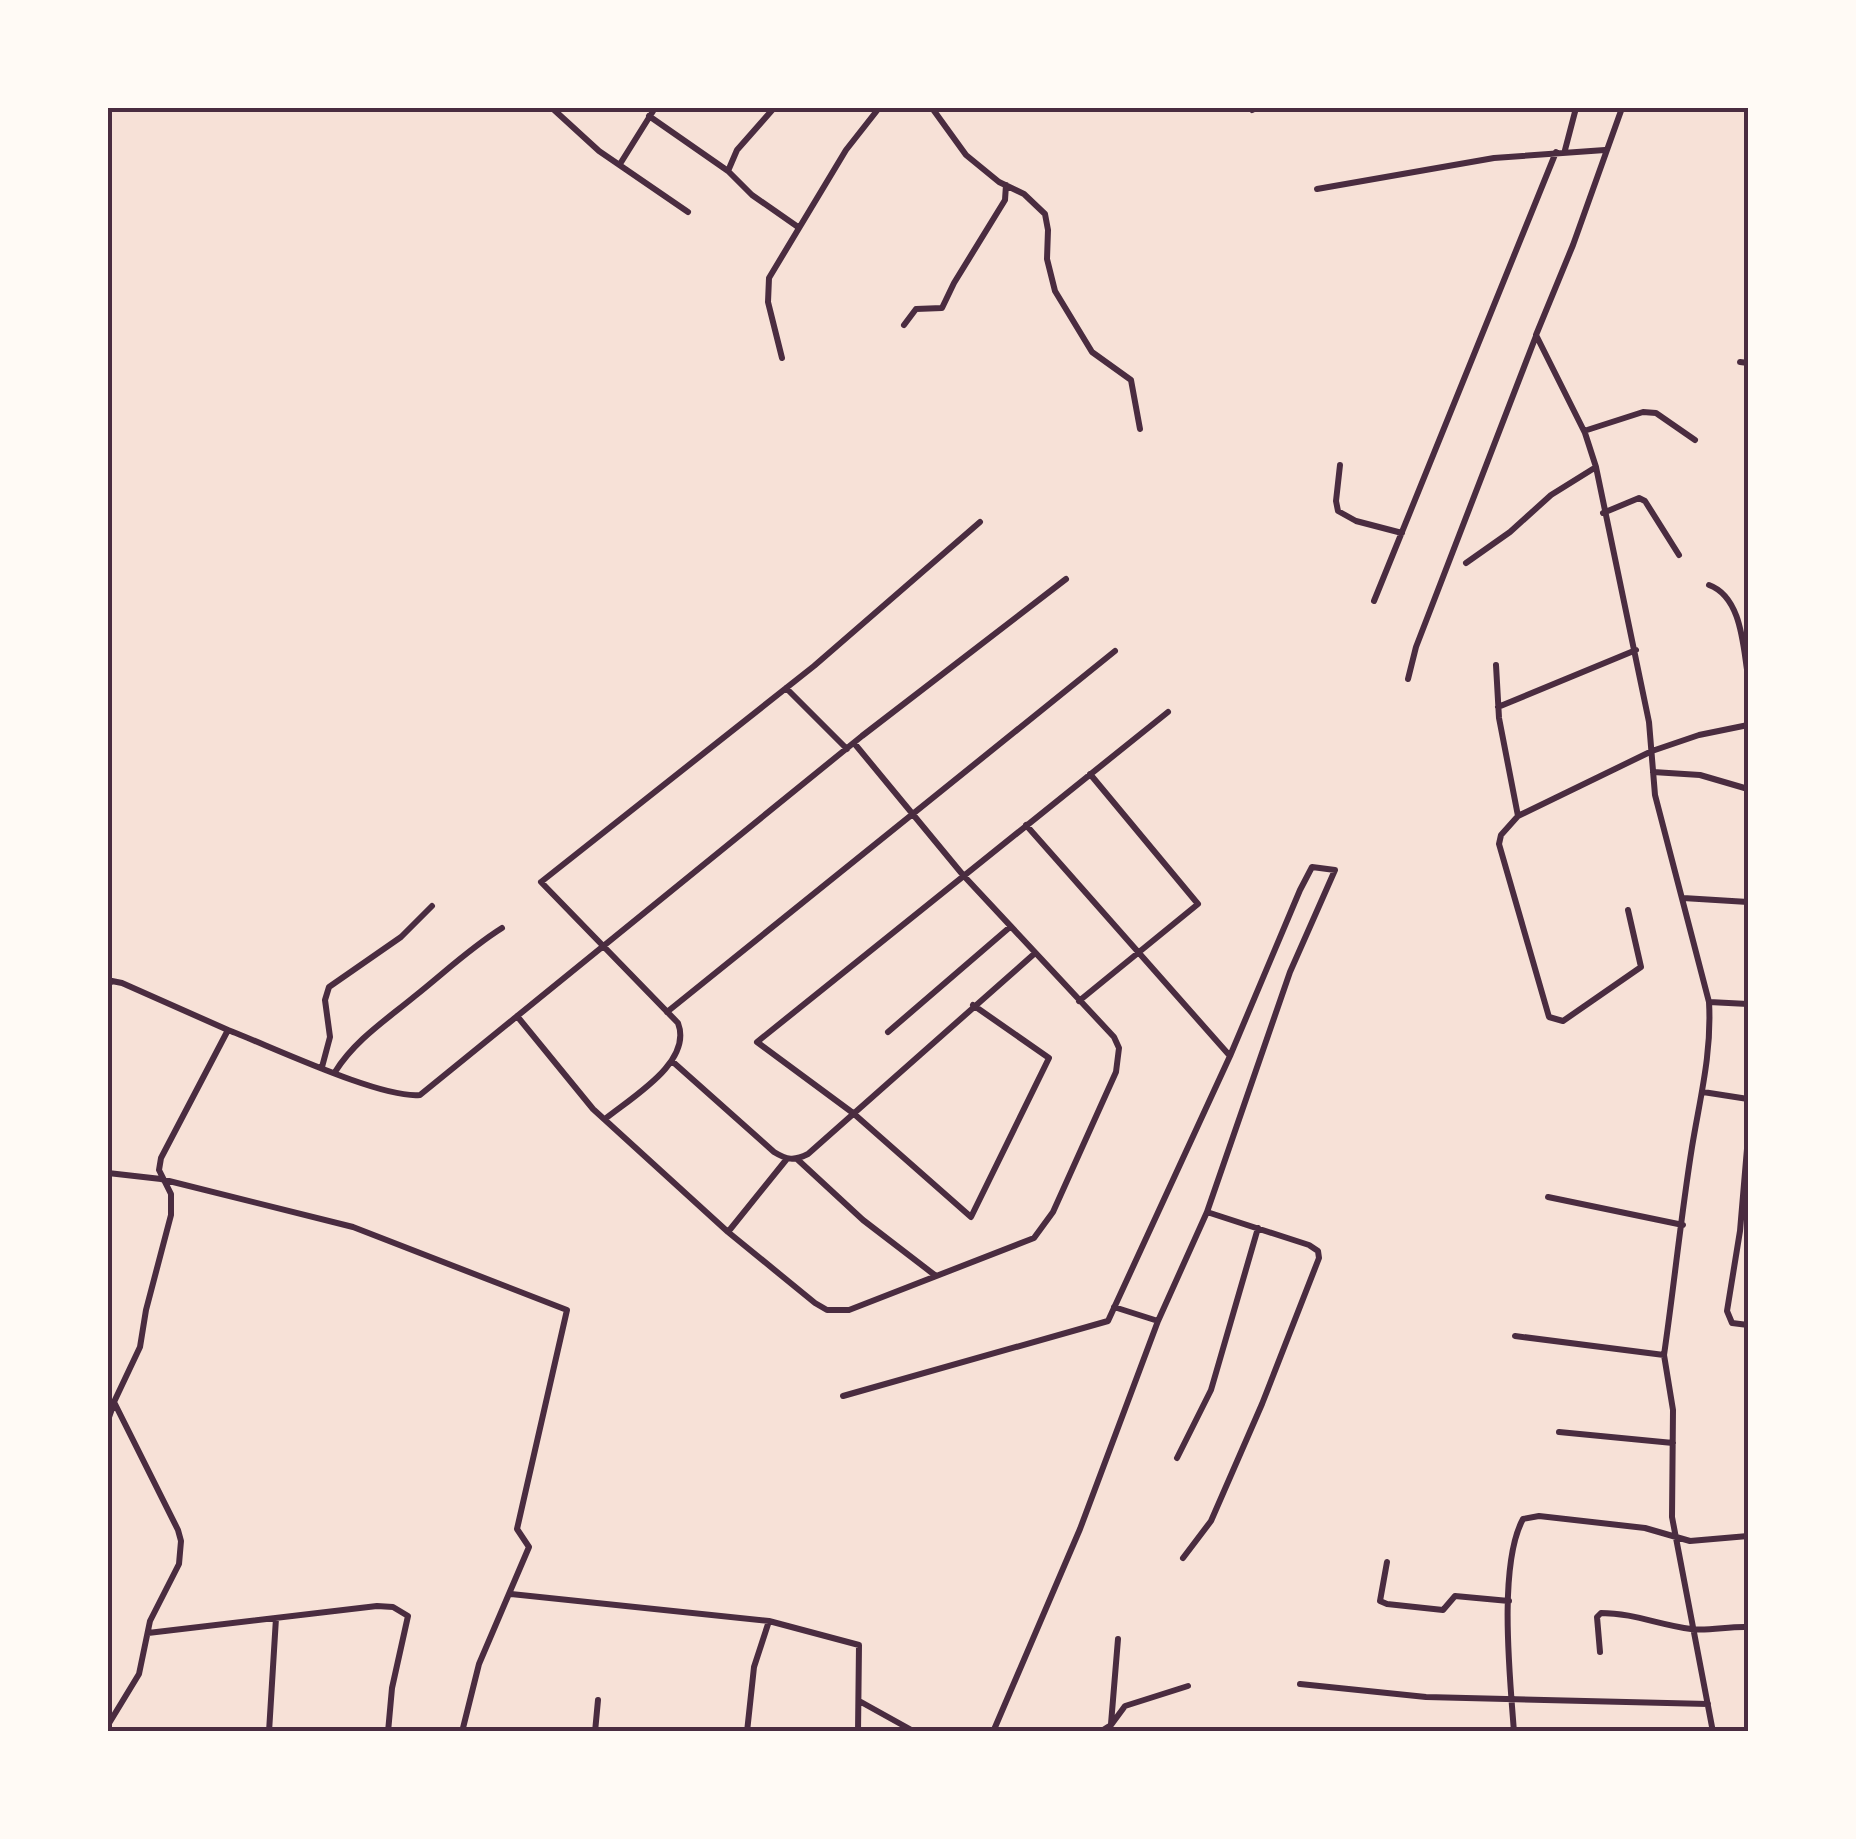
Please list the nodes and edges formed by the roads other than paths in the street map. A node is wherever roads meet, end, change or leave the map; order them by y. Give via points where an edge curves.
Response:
1 (552, 108) edge
2 (655, 108) edge
3 (774, 108) edge
4 (879, 108) edge
5 (932, 108) edge
6 (1576, 108) edge
7 (1622, 108) edge
8 (649, 116) junction
9 (1606, 150) junction
10 (1560, 152) junction
11 (620, 164) junction
12 (728, 170) junction
13 (1006, 185) junction
14 (1317, 189) dead end
15 (688, 212) dead end
16 (798, 227) junction
17 (904, 325) dead end
18 (1536, 335) junction
19 (782, 358) dead end
20 (1140, 429) dead end
21 (1584, 430) junction
22 (1695, 440) dead end
23 (1340, 465) dead end
24 (1596, 466) junction
25 (1604, 513) junction
26 (980, 522) dead end
27 (1402, 533) junction
28 (1678, 554) dead end
29 (1466, 563) dead end
30 (1066, 580) dead end
31 (1708, 585) dead end
32 (1374, 601) dead end
33 (1636, 650) junction
34 (1115, 651) dead end
35 (1496, 665) dead end
36 (1748, 676) edge
37 (1408, 679) dead end
38 (786, 688) junction
39 (1498, 707) junction
40 (1168, 712) dead end
41 (1748, 725) edge
42 (851, 746) junction
43 (1652, 751) junction
44 (1652, 772) junction
45 (1090, 774) junction
46 (1748, 789) edge
47 (913, 814) junction
48 (1518, 816) junction
49 (1026, 825) junction
50 (963, 875) junction
51 (1683, 898) junction
52 (1748, 902) edge
53 (432, 906) dead end
54 (1628, 910) dead end
55 (502, 928) dead end
56 (1010, 928) junction
57 (604, 946) junction
58 (1140, 952) junction
59 (1034, 954) junction
60 (108, 985) edge
61 (1079, 1001) junction
62 (1709, 1002) junction
63 (1748, 1004) edge
64 (973, 1005) junction
65 (667, 1012) junction
66 (518, 1016) junction
67 (228, 1030) junction
68 (888, 1032) dead end
69 (1230, 1056) junction
70 (672, 1062) junction
71 (322, 1067) junction
72 (335, 1072) junction
73 (1704, 1092) junction
74 (1748, 1100) edge
75 (853, 1112) junction
76 (605, 1119) junction
77 (1748, 1138) edge
78 (786, 1160) junction
79 (797, 1160) junction
80 (108, 1173) edge
81 (161, 1179) junction
82 (1548, 1198) dead end
83 (1207, 1212) junction
84 (1684, 1225) junction
85 (1258, 1228) junction
86 (728, 1232) junction
87 (936, 1276) junction
88 (1114, 1306) junction
89 (1158, 1322) junction
90 (1748, 1325) edge
91 (1515, 1336) dead end
92 (1664, 1355) junction
93 (843, 1396) dead end
94 (114, 1402) junction
95 (108, 1420) edge
96 (1558, 1432) dead end
97 (1673, 1444) junction
98 (1176, 1458) dead end
99 (1748, 1536) edge
100 (1677, 1539) junction
101 (1184, 1558) dead end
102 (1387, 1562) dead end
103 (511, 1594) junction
104 (1509, 1601) junction
105 (276, 1618) junction
106 (769, 1621) junction
107 (1748, 1626) edge
108 (1694, 1630) junction
109 (148, 1633) junction
110 (1118, 1640) dead end
111 (1600, 1652) dead end
112 (1300, 1684) dead end
113 (1188, 1686) dead end
114 (598, 1700) dead end
115 (860, 1701) junction
116 (1512, 1701) junction
117 (1708, 1704) junction
118 (108, 1725) edge
119 (1111, 1725) junction
120 (269, 1732) edge
121 (388, 1732) edge
122 (462, 1732) edge
123 (595, 1732) edge
124 (747, 1732) edge
125 (858, 1732) edge
126 (915, 1732) edge
127 (994, 1732) edge
128 (1100, 1732) edge
129 (1514, 1732) edge
130 (1714, 1732) edge

1 - 11 street
2 - 8 street
3 - 12 street
4 - 16 street
5 - 13 street via 966,155
6 - 10 street
7 - 9 street
8 - 11 street
8 - 12 street
9 - 10 street
9 - 18 street
10 - 14 street
10 - 27 street
11 - 15 street
12 - 16 street
13 - 17 street via 1006,200 948,301 942,308 916,309
13 - 20 street via 1045,214 1056,291 1092,352 1131,380
16 - 19 street via 767,289
18 - 21 street
18 - 37 street
21 - 22 street via 1656,413
21 - 24 street
23 - 27 street via 1338,511
24 - 25 street
24 - 29 street
25 - 28 street via 1645,500
25 - 33 street
26 - 38 street
27 - 32 street
30 - 42 street
31 - 36 street via 1732,606
33 - 39 street
33 - 43 street
34 - 47 street
35 - 39 street
38 - 42 street
38 - 57 street via 542,882
39 - 48 street
40 - 45 street
41 - 43 street
42 - 47 street
42 - 57 street
43 - 44 street
43 - 48 street
44 - 46 street via 1700,775
44 - 51 street
45 - 49 street
45 - 58 street via 1198,904
47 - 50 street
47 - 65 street
48 - 54 street via 1499,844 1549,1017 1563,1021 1641,967
49 - 50 street
49 - 58 street
50 - 56 street
50 - 75 street via 757,1042
51 - 52 street
51 - 62 street
53 - 71 street via 402,937 329,987 330,1037
55 - 72 street via 368,1034
56 - 59 street
56 - 68 street
57 - 65 street
57 - 66 street
58 - 61 street
58 - 69 street
59 - 61 street
59 - 64 street
60 - 67 street via 122,983
61 - 87 street via 1114,1038 1119,1058 1053,1212 1025,1244
62 - 63 street
62 - 73 street
64 - 75 street
64 - 75 street via 1049,1058 971,1216
65 - 70 street via 682,1033
66 - 72 street via 420,1095 398,1095
66 - 76 street
67 - 71 street
67 - 81 street via 170,1140
69 - 83 street via 1312,867 1335,870 1290,972
69 - 88 street
70 - 76 street
70 - 78 street
71 - 72 street
73 - 74 street
73 - 84 street
75 - 79 street
76 - 86 street
77 - 90 street via 1726,1311 1732,1323
78 - 79 street
78 - 86 street
79 - 87 street
80 - 81 street
81 - 94 street via 171,1194 171,1215 140,1347
81 - 103 street via 352,1227 567,1310 517,1529 530,1547
82 - 84 street
83 - 85 street
83 - 89 street
84 - 92 street
85 - 98 street via 1211,1390
85 - 101 street via 1309,1244 1319,1258 1212,1521
86 - 87 street via 827,1310 849,1310
88 - 89 street
88 - 93 street via 1108,1321
89 - 127 street
91 - 92 street
92 - 97 street
94 - 95 street
94 - 109 street via 181,1541 179,1564
96 - 97 street
97 - 100 street
99 - 100 street
100 - 104 street via 1645,1528 1529,1516 1514,1545
100 - 108 street
102 - 104 street via 1380,1601 1386,1604 1443,1610 1456,1596
103 - 106 street
103 - 122 street via 479,1664
104 - 116 street
105 - 109 street
105 - 120 street
105 - 121 street via 377,1606 408,1616
106 - 115 street via 859,1646
106 - 124 street via 754,1667
107 - 108 street
108 - 111 street via 1601,1613
108 - 117 street
109 - 118 street via 139,1674
110 - 119 street
112 - 116 street
113 - 119 street via 1126,1706
114 - 123 street
115 - 125 street
115 - 126 street
116 - 117 street
116 - 129 street
117 - 130 street
119 - 128 street

